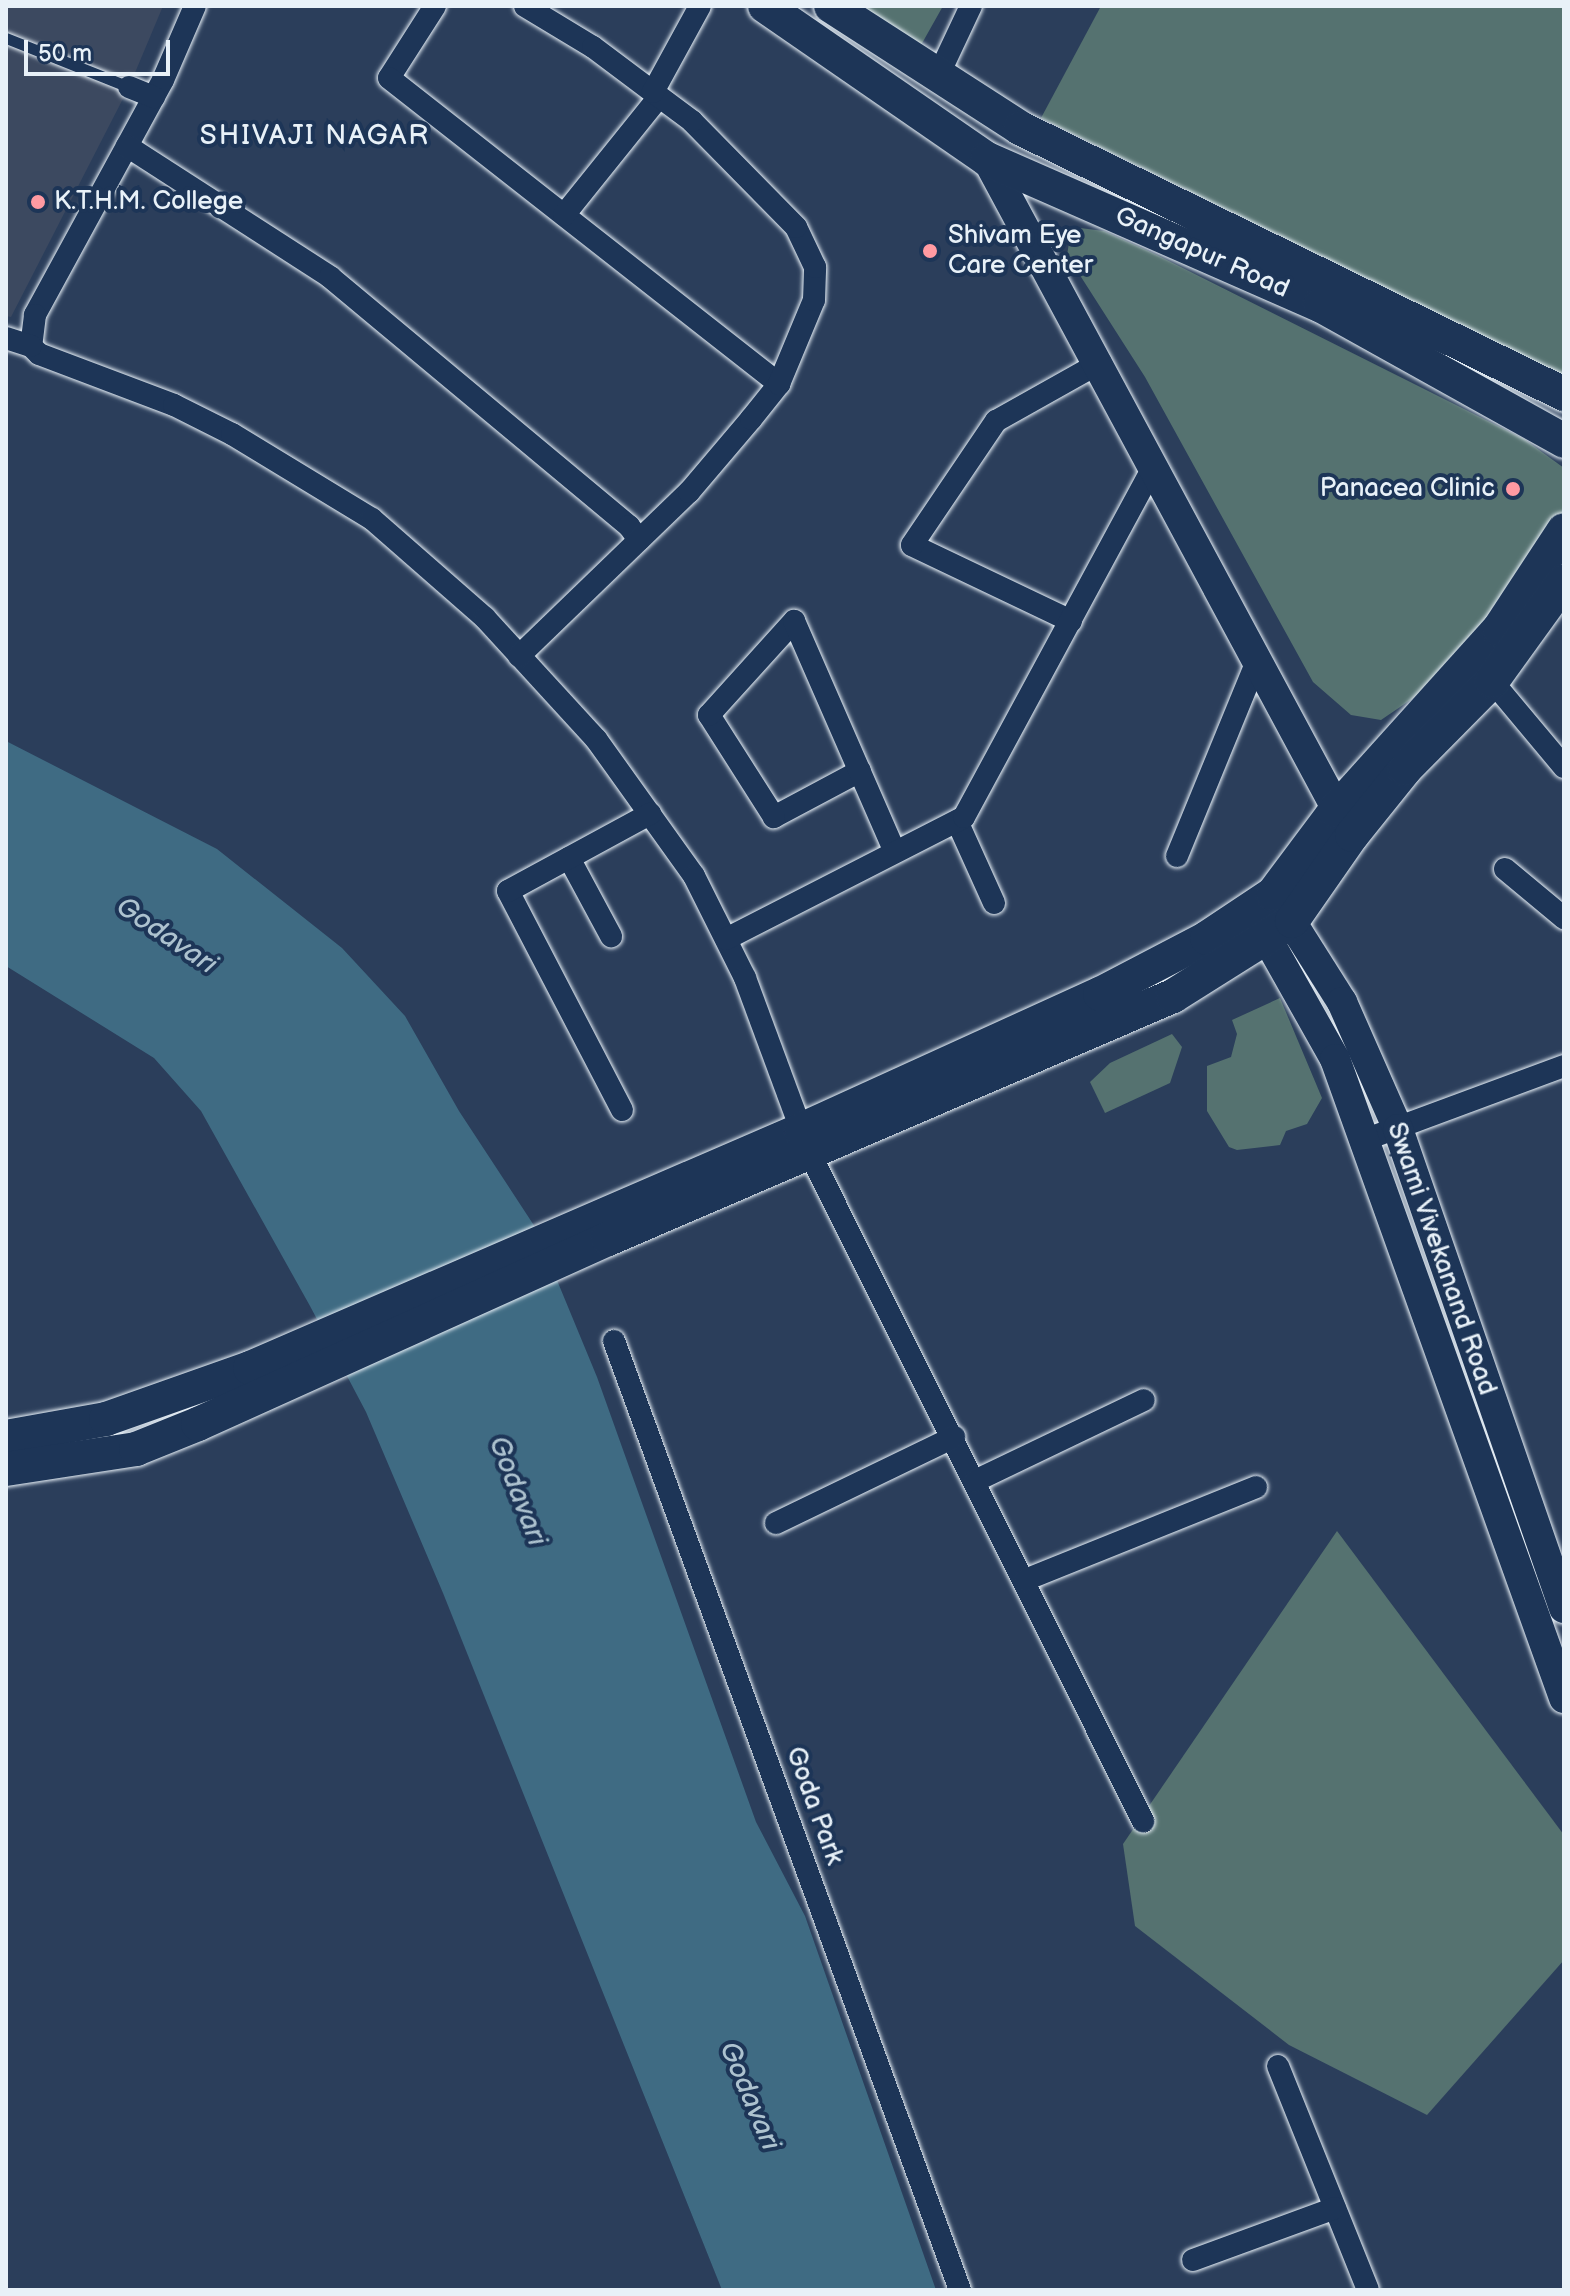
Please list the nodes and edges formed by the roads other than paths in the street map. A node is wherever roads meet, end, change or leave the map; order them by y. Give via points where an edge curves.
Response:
1 (195, 6) edge
2 (435, 6) edge
3 (525, 6) edge
4 (700, 6) edge
5 (765, 6) edge
6 (831, 6) edge
7 (971, 6) edge
8 (6, 38) edge
9 (938, 76) junction
10 (129, 87) joint
11 (656, 95) junction
12 (154, 97) junction
13 (127, 146) junction
14 (987, 159) junction
15 (564, 215) junction
16 (6, 338) edge
17 (31, 346) junction
18 (1101, 362) junction
19 (779, 384) junction
20 (1564, 394) edge
21 (1564, 441) edge
22 (1154, 466) junction
23 (1564, 530) edge
24 (639, 540) junction
25 (1564, 581) edge
26 (1071, 621) junction
27 (519, 656) junction
28 (1257, 661) junction
29 (1492, 681) junction
30 (1564, 767) edge
31 (860, 771) junction
32 (650, 814) junction
33 (957, 821) junction
34 (1343, 823) junction
35 (895, 852) junction
36 (1177, 856) dead end
37 (569, 858) junction
38 (1505, 869) dead end
39 (994, 903) dead end
40 (1271, 915) junction
41 (1564, 918) edge
42 (611, 936) dead end
43 (726, 939) junction
44 (1564, 1066) edge
45 (622, 1110) dead end
46 (1398, 1129) junction
47 (1364, 1140) junction
48 (805, 1142) junction
49 (597, 1230) junction
50 (614, 1341) dead end
51 (1144, 1400) dead end
52 (6, 1437) edge
53 (954, 1437) junction
54 (6, 1469) edge
55 (975, 1481) junction
56 (1256, 1487) dead end
57 (776, 1523) dead end
58 (1025, 1580) junction
59 (1564, 1608) edge
60 (1553, 1636) edge
61 (1564, 1698) edge
62 (1143, 1821) dead end
63 (1278, 2066) dead end
64 (1335, 2208) junction
65 (1193, 2260) dead end
66 (960, 2290) edge
67 (1368, 2290) edge

1 - 12 street
2 - 15 street via 389,78
3 - 11 street via 593,47
4 - 11 street
5 - 14 main road, Gangapur Road
6 - 9 main road, Gangapur Road
7 - 9 street
8 - 10 lane
9 - 20 main road, Gangapur Road via 1020,128
10 - 12 street
11 - 15 street
11 - 19 street via 692,121 796,227 815,267 814,300
12 - 13 street
13 - 17 street via 35,315
13 - 24 street via 330,277 629,526
14 - 18 main road
14 - 21 main road, Gangapur Road via 1320,305
15 - 19 street
16 - 17 street
17 - 27 street via 39,354 174,405 232,434 372,519
18 - 22 main road
18 - 26 street via 996,421 912,545
19 - 24 street via 689,492
22 - 26 street
22 - 28 main road
23 - 34 main road via 1499,629
24 - 27 street
25 - 29 main road
26 - 33 street via 964,817
27 - 32 street via 596,739
28 - 34 main road
28 - 36 street
29 - 30 street
29 - 34 main road
31 - 31 street via 806,648 794,621 709,715 774,817
31 - 35 street
32 - 37 street
32 - 43 street via 694,876
33 - 35 street
33 - 39 street
34 - 40 main road
35 - 43 street
37 - 42 street
37 - 45 street via 508,891
38 - 41 street
40 - 46 main road, Swami Vivekanand Road via 1342,1002
40 - 47 main road via 1335,1059
40 - 48 main road via 1173,996
43 - 48 street
44 - 46 street
46 - 47 street
46 - 59 main road, Swami Vivekanand Road
47 - 60 main road
48 - 49 main road
48 - 53 street
49 - 52 main road via 250,1368 106,1419
49 - 54 main road via 198,1424 136,1449
50 - 66 street, Goda Park
51 - 55 street
53 - 55 street
53 - 57 street
55 - 58 street
56 - 58 street
58 - 62 street
60 - 61 main road
63 - 64 street
64 - 65 street
64 - 67 street

